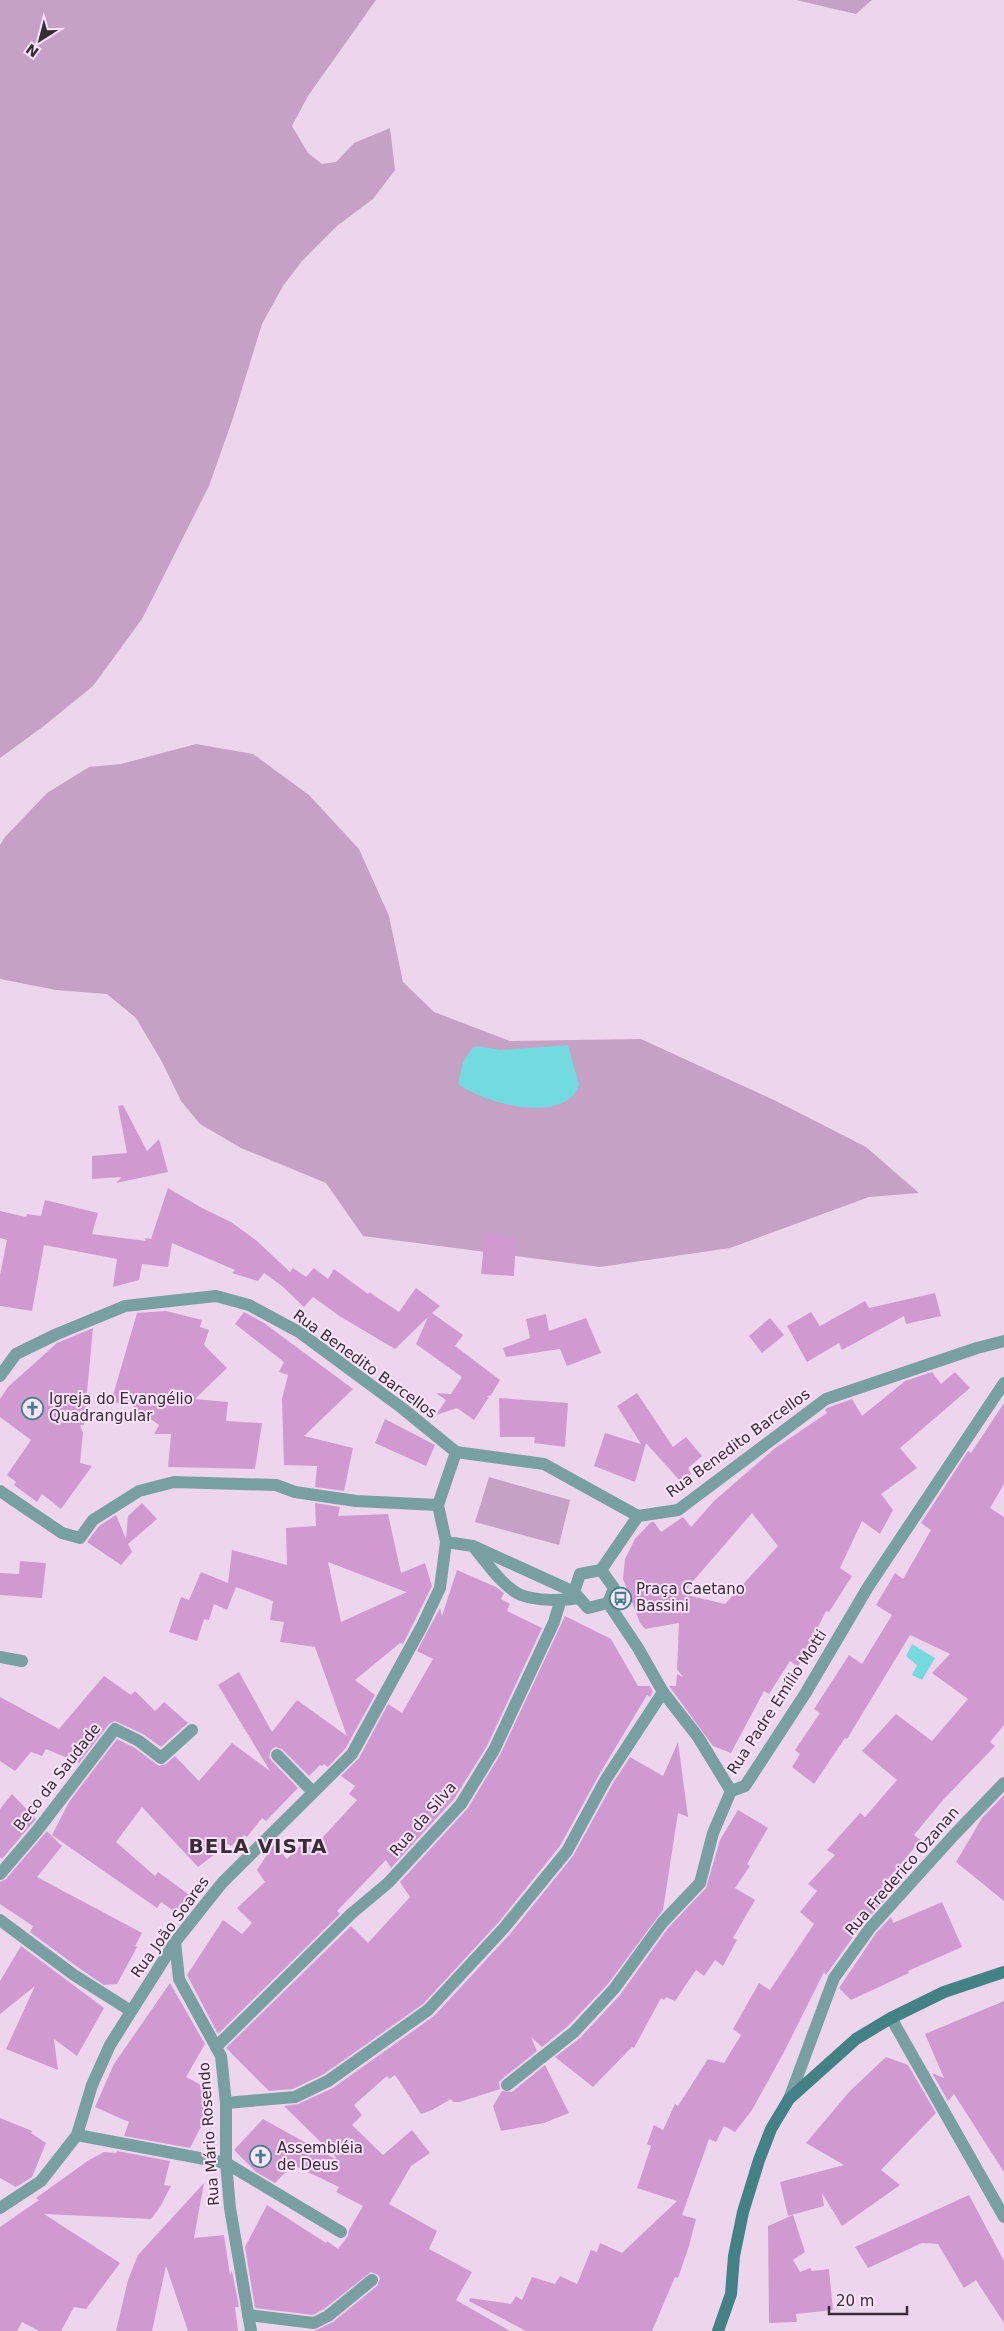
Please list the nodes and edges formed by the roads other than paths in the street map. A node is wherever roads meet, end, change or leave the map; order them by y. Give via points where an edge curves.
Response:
1 (1004, 1341) edge
2 (0, 1376) edge
3 (1004, 1383) edge
4 (456, 1452) junction
5 (0, 1491) edge
6 (438, 1505) junction
7 (638, 1516) junction
8 (446, 1542) junction
9 (473, 1546) junction
10 (601, 1570) junction
11 (577, 1595) junction
12 (560, 1602) junction
13 (608, 1604) junction
14 (0, 1657) edge
15 (22, 1661) dead end
16 (663, 1692) junction
17 (192, 1730) dead end
18 (277, 1755) dead end
19 (1004, 1783) edge
20 (731, 1791) junction
21 (313, 1792) junction
22 (0, 1874) edge
23 (0, 1920) edge
24 (175, 1942) junction
25 (1004, 1972) edge
26 (131, 2010) junction
27 (891, 2018) junction
28 (216, 2048) junction
29 (507, 2085) dead end
30 (789, 2099) junction
31 (226, 2103) junction
32 (77, 2135) junction
33 (226, 2163) junction
34 (2, 2202) edge
35 (1004, 2217) edge
36 (341, 2232) dead end
37 (372, 2280) dead end
38 (248, 2315) junction
39 (250, 2331) edge
40 (718, 2331) edge

1 - 7 street, Rua Benedito Barcellos via 826,1399 678,1510
2 - 4 street, Rua Benedito Barcellos via 16,1354 125,1306 216,1296 249,1305 299,1332
3 - 20 street, Rua Padre Emílio Motti via 868,1587 805,1694 745,1786
4 - 6 street
4 - 7 street via 544,1464
5 - 6 street via 62,1533 80,1538 93,1520 139,1491 174,1482 276,1485 295,1492 356,1501
6 - 8 street
7 - 10 street
8 - 9 street
8 - 21 street, Rua João Soares via 440,1588 422,1626 352,1754
9 - 11 street
9 - 12 street via 497,1575 521,1595
10 - 11 street via 580,1574
10 - 13 street via 614,1588
11 - 12 street
11 - 13 street via 588,1608
12 - 28 street, Rua da Silva via 554,1622 494,1750 461,1804 388,1883 278,1983
13 - 16 street
14 - 15 street
16 - 20 street via 698,1737
16 - 31 street via 606,1778 567,1851 504,1928 428,2010 328,2081 295,2097
17 - 22 street, Beco da Saudade via 161,1758 139,1741 115,1729
18 - 21 street
19 - 30 street, Rua Frederico Ozanan via 870,1928 834,1978
20 - 29 street, Rua Padre Emílio Motti via 713,1834 700,1883 662,1923 614,1989 574,2032
21 - 24 street, Rua João Soares via 222,1882
23 - 26 street via 74,1975
24 - 26 street, Rua João Soares
24 - 28 street, Rua Mário Rosendo via 179,1979
25 - 27 main road via 944,1992
26 - 32 street, Rua João Soares via 92,2085
27 - 30 main road via 856,2039
27 - 35 street
28 - 31 street, Rua Mário Rosendo via 221,2056
30 - 40 main road via 756,2168 738,2239 730,2294
31 - 33 street, Rua Mário Rosendo
32 - 33 street
32 - 34 street, Rua João Soares via 41,2181
33 - 36 street
33 - 38 street, Rua Mário Rosendo
37 - 38 street via 328,2316 314,2323
38 - 39 street, Rua Mário Rosendo

